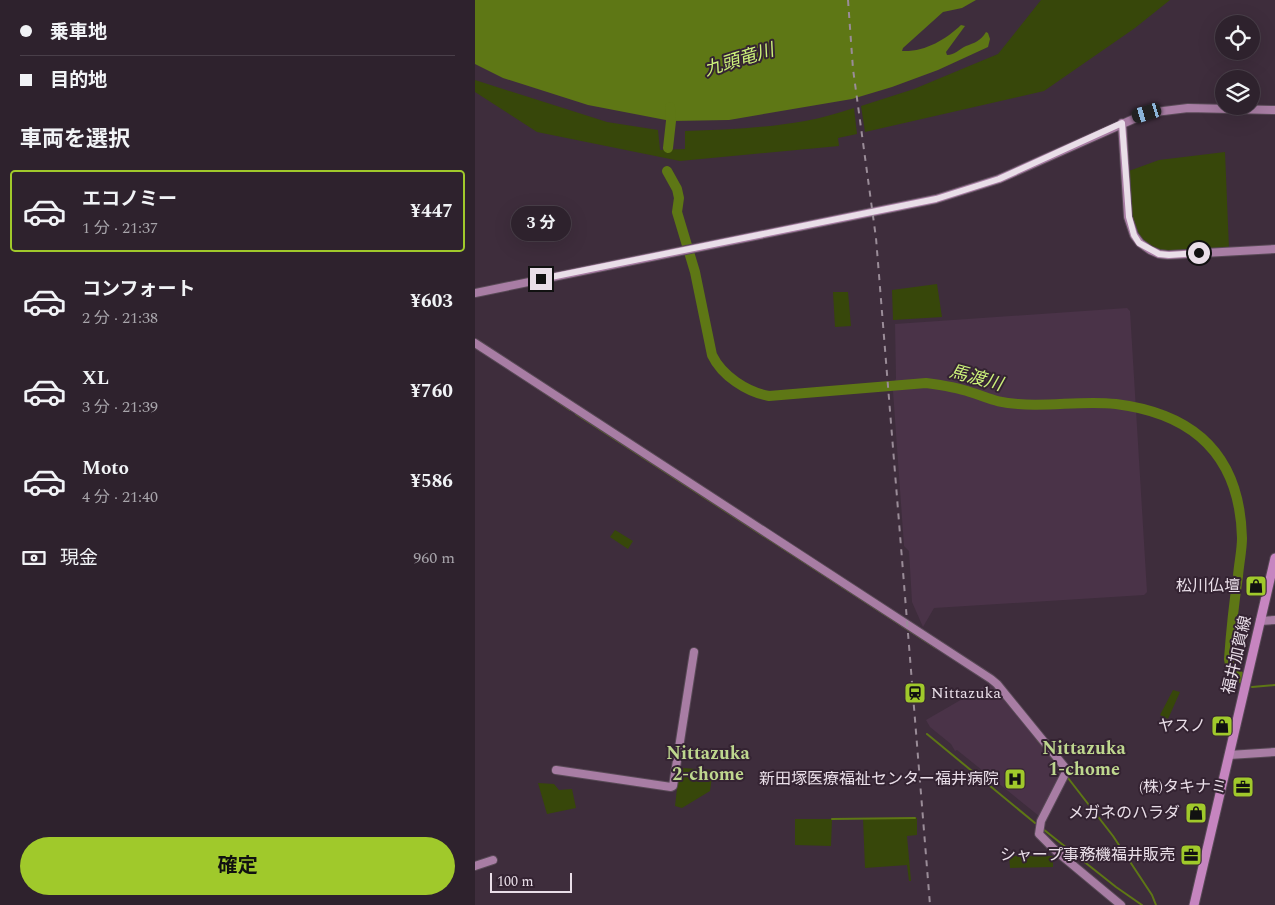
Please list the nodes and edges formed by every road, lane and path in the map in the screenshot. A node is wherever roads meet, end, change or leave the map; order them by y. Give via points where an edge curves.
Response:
1 (1275, 110) edge
2 (1122, 123) junction
3 (1275, 249) edge
4 (475, 293) edge
5 (475, 343) edge
6 (1275, 558) edge
7 (1275, 620) edge
8 (1260, 621) junction
9 (694, 652) dead end
10 (1275, 752) edge
11 (1229, 756) junction
12 (556, 770) dead end
13 (493, 860) dead end
14 (475, 866) edge
15 (1121, 905) edge
16 (1194, 905) edge

1 - 2 street via 1179,108 1147,113
2 - 3 street via 1129,217 1139,243 1159,254 1169,255
2 - 4 street via 999,179 961,192 887,210
5 - 15 street via 991,678 1067,770 1041,821 1039,834
6 - 8 main road, 福井加賀線
7 - 8 street
8 - 11 main road, 福井加賀線
9 - 12 street via 673,786
10 - 11 street
11 - 16 main road, 福井加賀線
13 - 14 street

